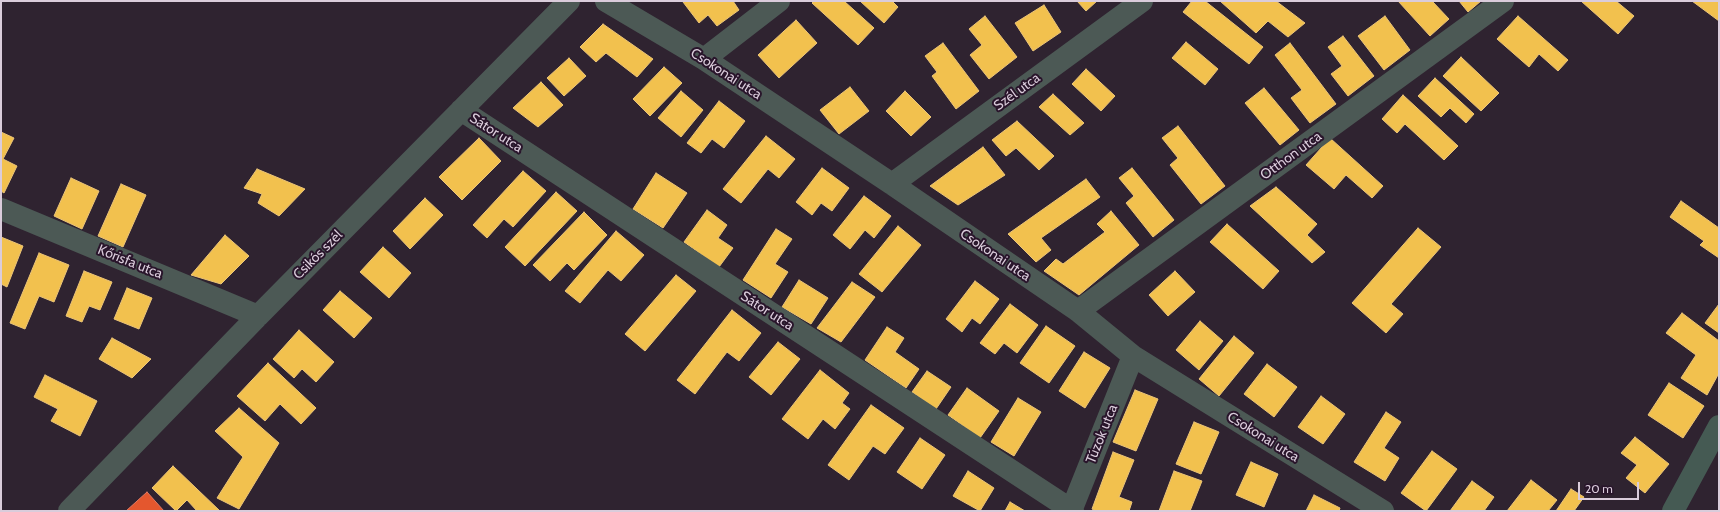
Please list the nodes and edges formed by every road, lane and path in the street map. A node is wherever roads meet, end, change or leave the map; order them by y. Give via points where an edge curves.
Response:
1 (569, 1) edge
2 (606, 1) edge
3 (778, 1) edge
4 (1142, 1) edge
5 (1503, 1) edge
6 (704, 59) junction
7 (461, 110) junction
8 (892, 184) junction
9 (1, 209) edge
10 (1078, 312) junction
11 (258, 316) junction
12 (1133, 356) junction
13 (1719, 426) edge
14 (69, 511) edge
15 (1072, 511) edge
16 (1383, 511) edge
17 (1673, 511) edge

1 - 7 street, Csikós szél
2 - 6 street, Csokonai utca
3 - 6 street
4 - 8 street, Szél utca
5 - 10 street, Otthon utca
6 - 8 street, Csokonai utca
7 - 11 street, Csikós szél
7 - 15 street, Sátor utca
8 - 10 street, Csokonai utca
9 - 11 street, Kőrisfa utca
10 - 12 street, Csokonai utca
11 - 14 street, Csikós szél
12 - 15 street, Túzok utca
12 - 16 street, Csokonai utca
13 - 17 main road

